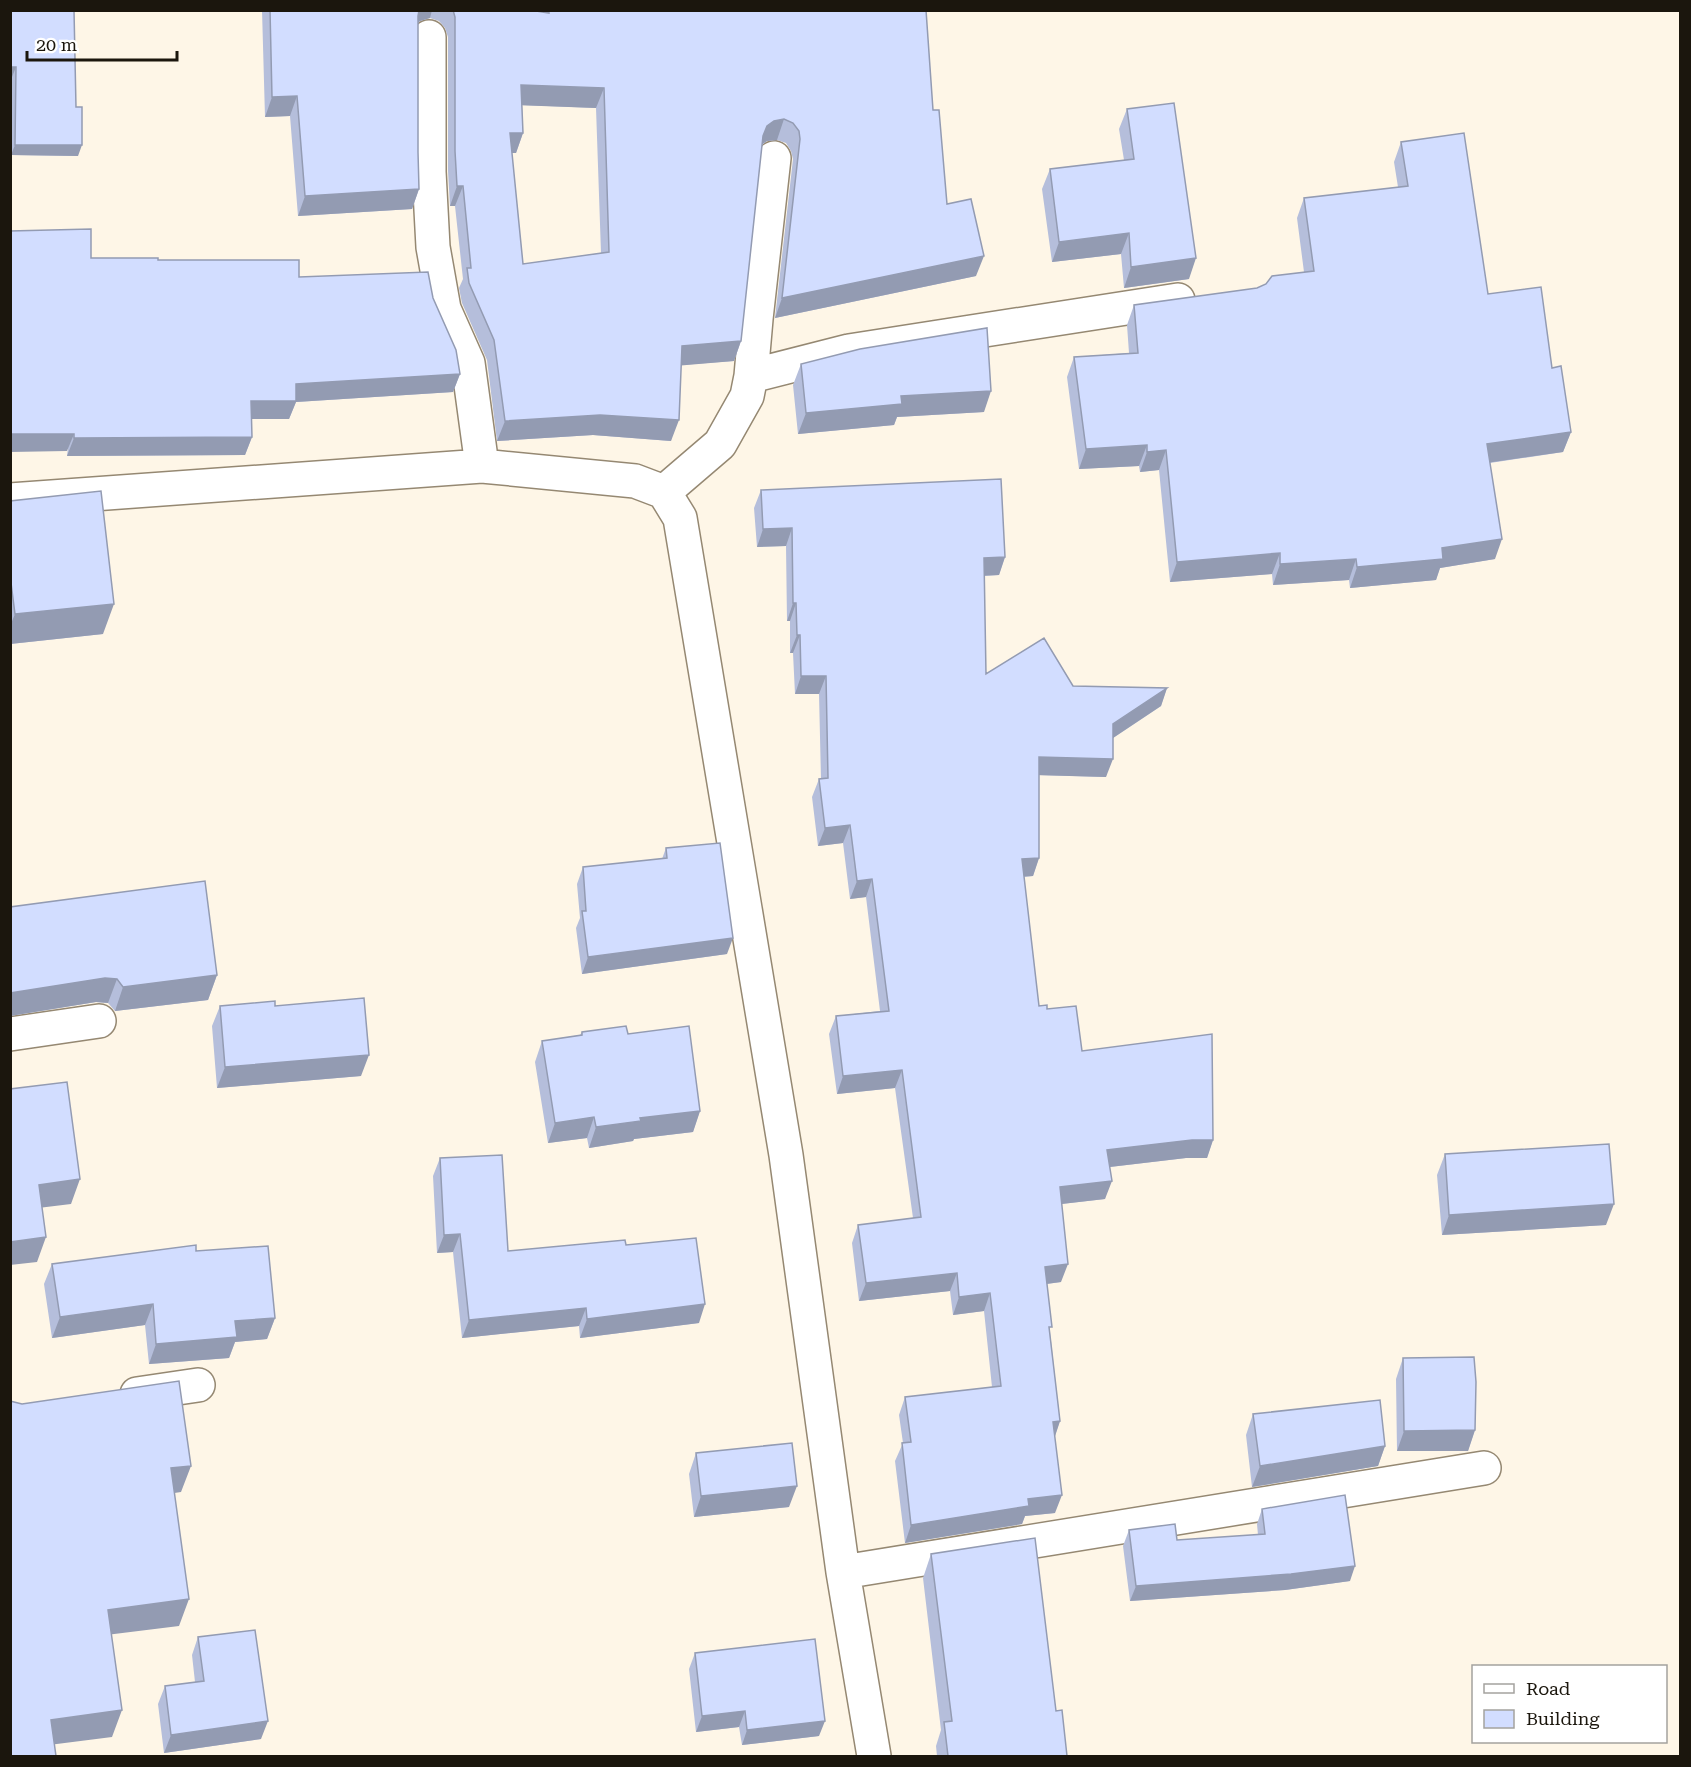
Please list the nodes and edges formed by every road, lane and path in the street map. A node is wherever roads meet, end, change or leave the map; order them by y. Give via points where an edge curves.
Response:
1 (429, 38) dead end
2 (774, 158) dead end
3 (1203, 296) edge
4 (751, 376) junction
5 (482, 465) junction
6 (664, 492) junction
7 (10, 500) edge
8 (99, 1021) dead end
9 (10, 1034) edge
10 (198, 1385) dead end
11 (104, 1399) edge
12 (1484, 1468) dead end
13 (843, 1572) junction
14 (874, 1756) edge

1 - 5 street via 433,247 444,309 468,363
2 - 4 street
3 - 4 street via 849,351
4 - 6 street via 747,396 720,444
5 - 6 street via 635,481
5 - 7 street
6 - 13 street via 681,518 786,1155
8 - 9 street
10 - 11 street
12 - 13 street
13 - 14 street

